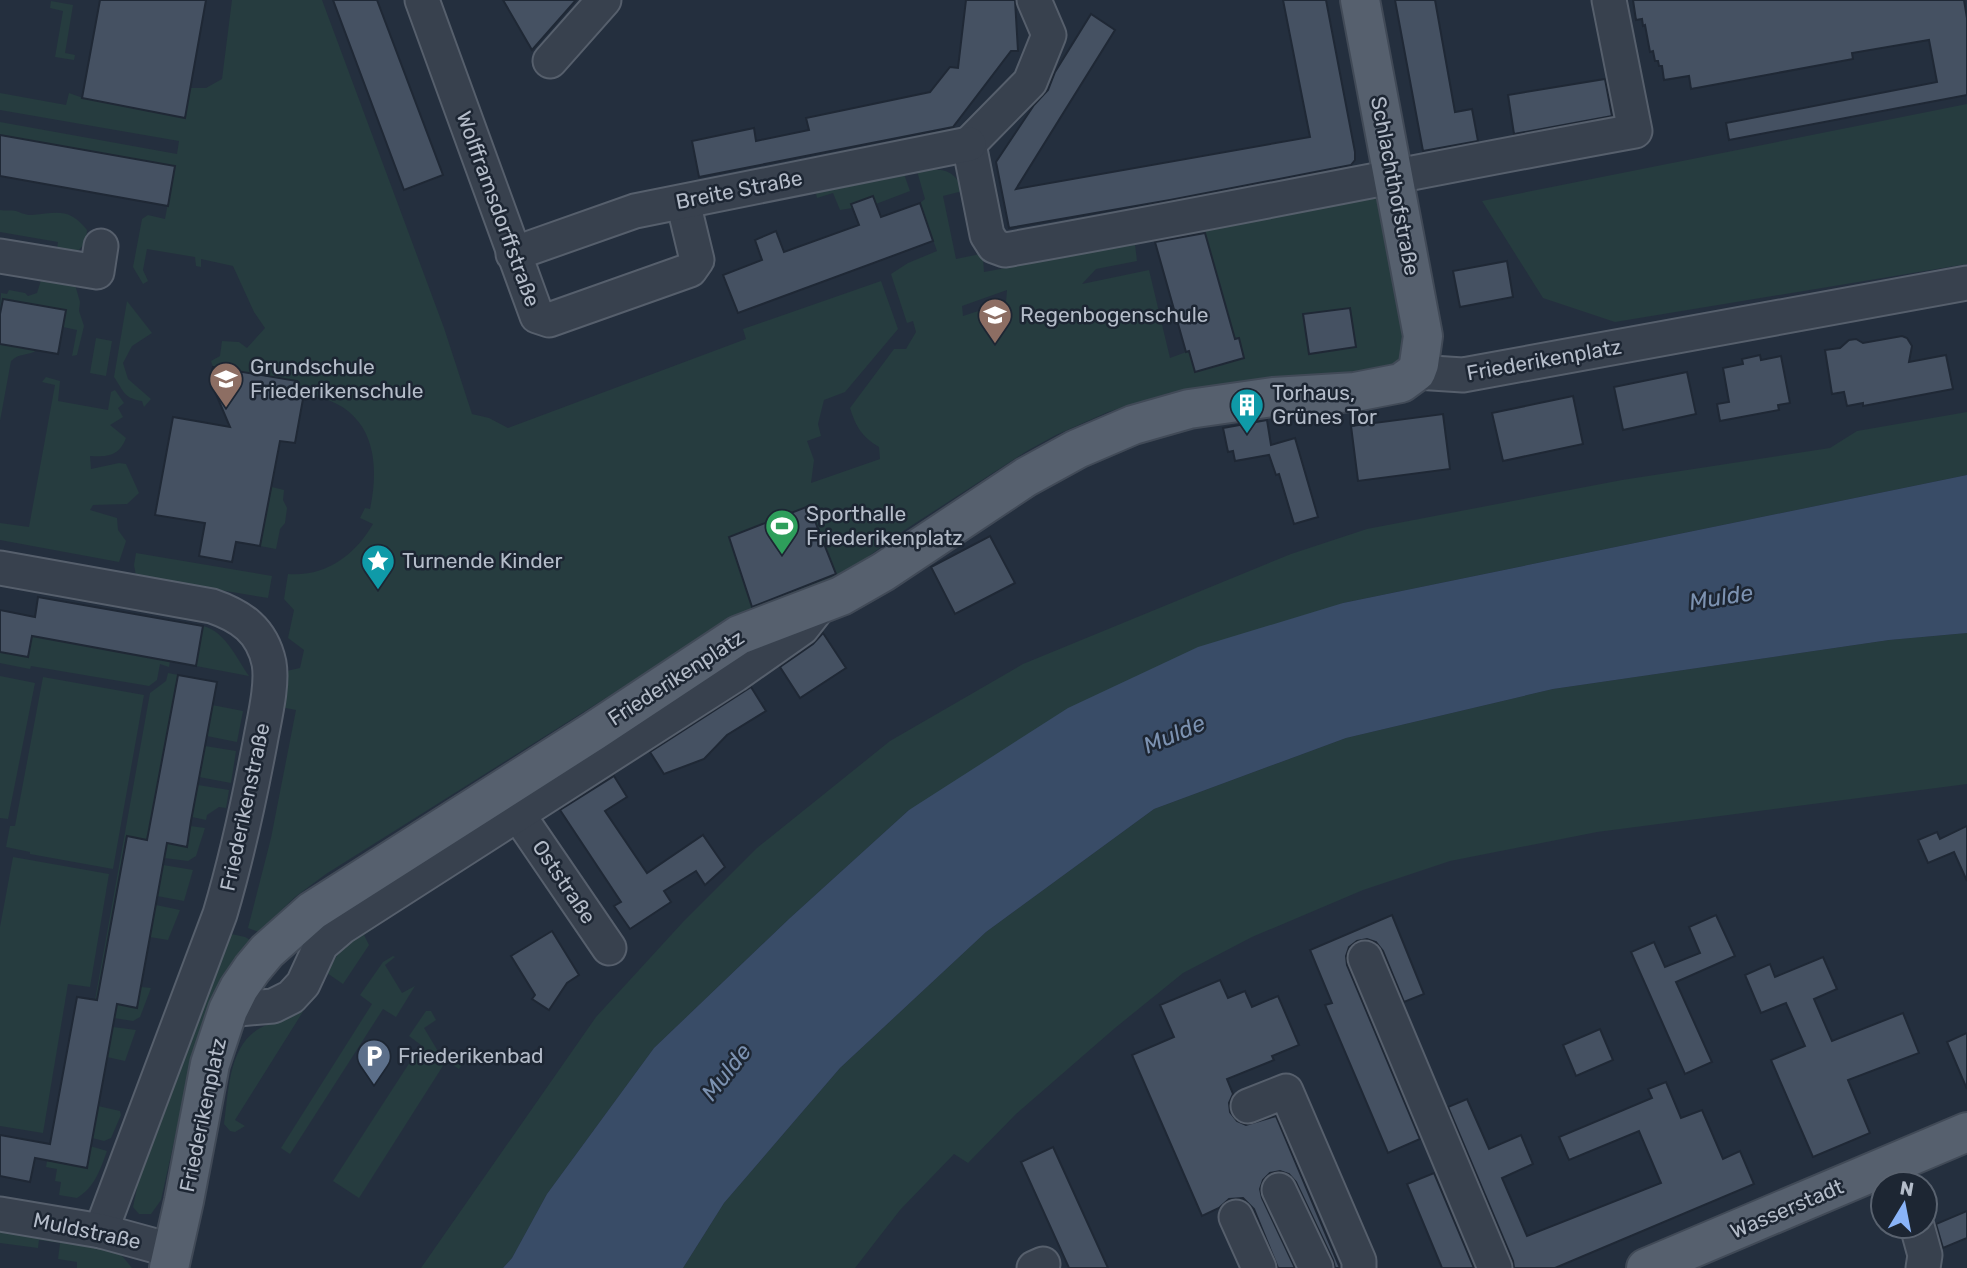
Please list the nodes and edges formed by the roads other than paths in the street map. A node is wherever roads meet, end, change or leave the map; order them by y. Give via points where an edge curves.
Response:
1 (422, 0) edge
2 (604, 0) edge
3 (1034, 0) edge
4 (1360, 0) edge
5 (1609, 0) edge
6 (550, 61) dead end
7 (969, 144) junction
8 (1393, 175) junction
9 (683, 202) junction
10 (101, 246) dead end
11 (513, 254) junction
12 (0, 256) edge
13 (1967, 283) edge
14 (1416, 372) junction
15 (0, 568) edge
16 (820, 605) junction
17 (519, 816) junction
18 (608, 948) dead end
19 (1365, 958) dead end
20 (228, 1010) junction
21 (1248, 1106) dead end
22 (1967, 1132) edge
23 (1905, 1170) edge
24 (1869, 1185) edge
25 (1279, 1190) dead end
26 (0, 1214) edge
27 (1236, 1217) dead end
28 (101, 1231) junction
29 (1920, 1240) edge
30 (171, 1260) edge
31 (1259, 1268) edge
32 (1316, 1268) edge
33 (1359, 1268) edge
34 (1496, 1268) edge
35 (1646, 1268) edge
36 (1923, 1268) edge

1 - 11 street, Wolfframsdorffstraße
2 - 6 street
3 - 7 street via 1049,35 1030,82
4 - 8 main road, Schlachthofstraße
5 - 8 street via 1635,131
7 - 8 street via 987,235 994,246 1005,250
7 - 9 street, Breite Straße
8 - 14 main road, Schlachthofstraße via 1423,336
9 - 11 street, Breite Straße via 635,211
9 - 11 street, Wolfframsdorffstraße via 697,260 690,270 549,320 537,316
10 - 12 street via 97,272
13 - 14 street, Friederikenplatz via 1463,375
14 - 16 main road, Friederikenplatz via 1401,383 1378,389 1212,405 1161,416 1103,437 1026,477 883,572
15 - 28 street, Friederikenstraße via 226,610 253,629 269,664 253,785 220,914
16 - 17 street via 802,628 735,675
16 - 20 main road, Friederikenplatz via 738,635 333,896 267,951
17 - 18 street, Oststraße
17 - 20 street via 330,936 291,997 273,1006
19 - 34 street
20 - 30 main road, Friederikenplatz via 210,1063
21 - 33 street via 1286,1091
22 - 23 main road, Wasserstadt
24 - 35 main road, Wasserstadt
25 - 32 street
26 - 28 street, Muldstraße
27 - 31 street
28 - 30 street, Muldstraße
29 - 36 street

